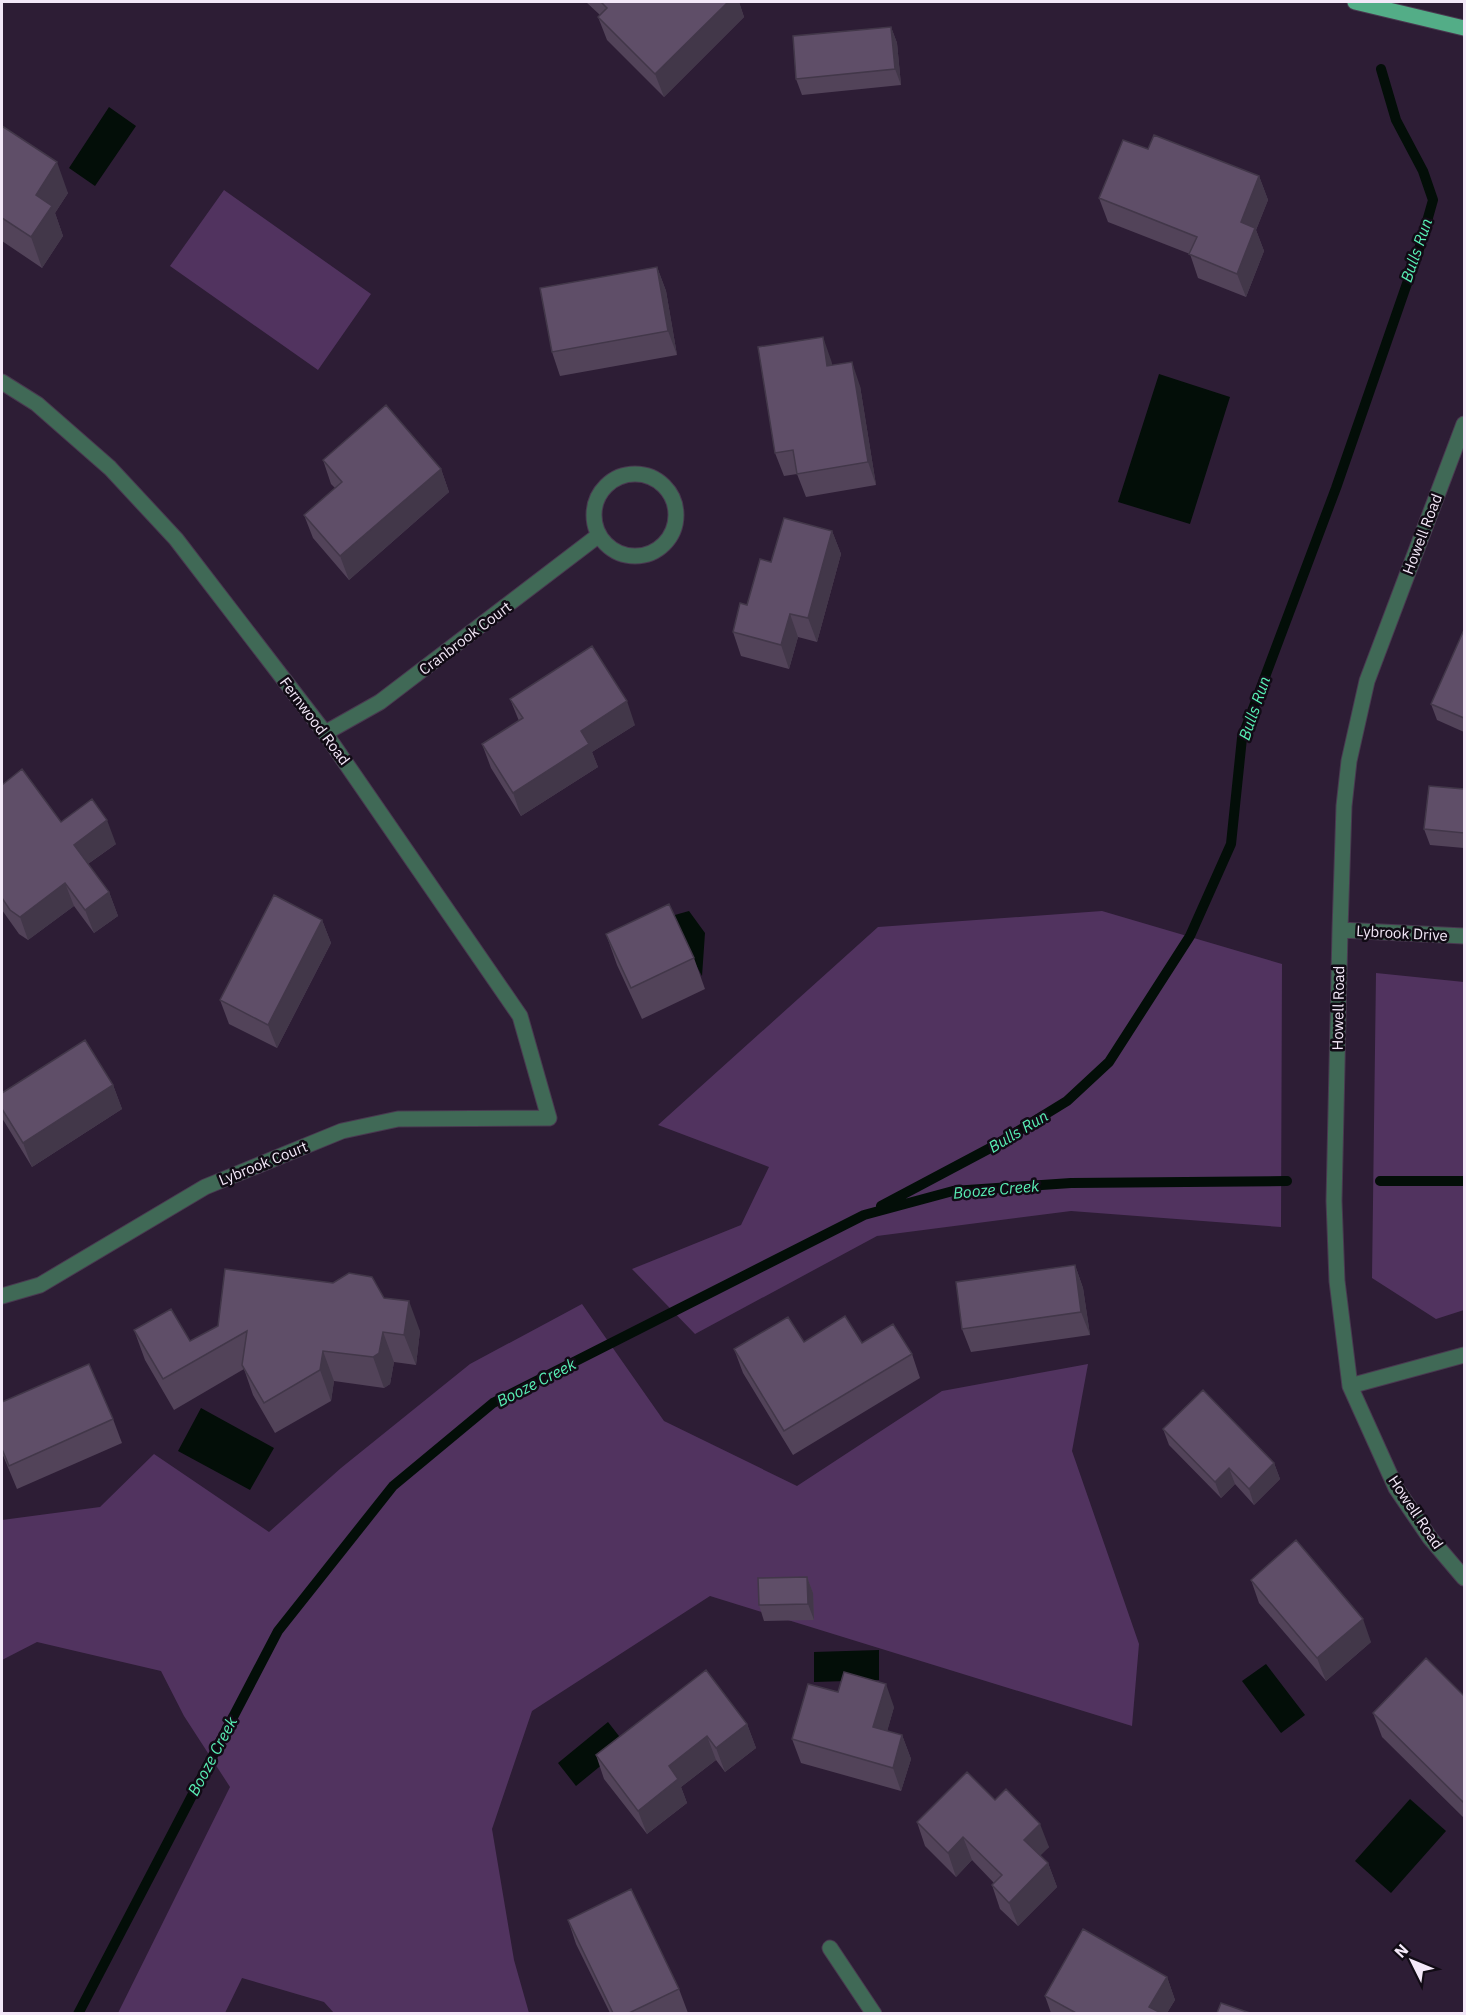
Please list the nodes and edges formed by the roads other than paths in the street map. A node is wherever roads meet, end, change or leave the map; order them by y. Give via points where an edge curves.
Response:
1 (1355, 2) edge
2 (1464, 28) edge
3 (2, 382) edge
4 (1464, 424) edge
5 (599, 535) junction
6 (325, 733) junction
7 (1340, 930) junction
8 (1464, 936) edge
9 (549, 1118) joint
10 (2, 1296) edge
11 (1464, 1355) edge
12 (1350, 1386) junction
13 (1464, 1578) edge
14 (830, 1948) dead end
15 (874, 2013) edge

1 - 2 main road
3 - 6 street, Fernwood Road via 37,404 110,468 176,539
4 - 7 street, Howell Road via 1387,625 1356,724 1344,806
5 - 5 street via 594,508 608,484 634,474 648,476 668,491 676,516 673,530 656,550 644,555 618,553
5 - 6 street, Cranbrook Court via 380,702
6 - 9 street, Fernwood Road via 520,1016
7 - 8 street, Lybrook Drive
7 - 12 street, Howell Road via 1334,1201 1336,1281
9 - 10 street, Lybrook Court via 399,1119 342,1131 205,1187 40,1285
11 - 12 street
12 - 13 street, Howell Road via 1396,1488 1430,1538
14 - 15 street

